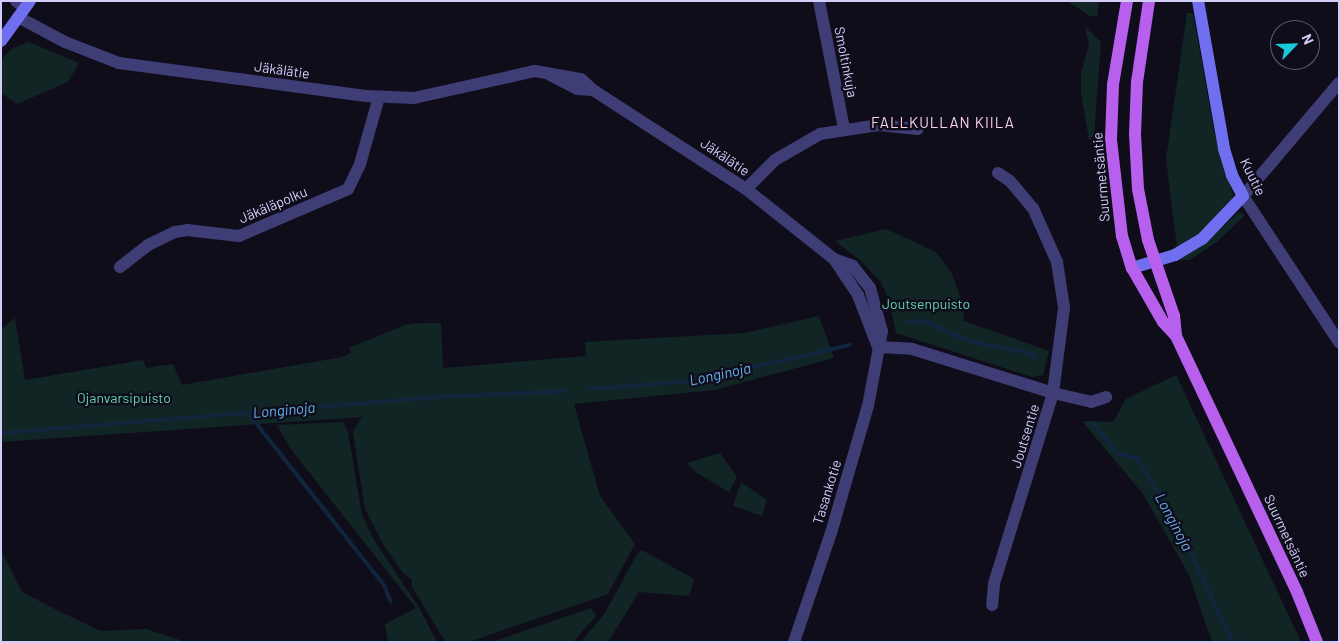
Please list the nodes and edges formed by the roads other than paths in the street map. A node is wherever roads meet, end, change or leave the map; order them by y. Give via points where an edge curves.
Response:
1 (819, 1) edge
2 (1128, 1) edge
3 (1150, 1) edge
4 (1198, 1) edge
5 (22, 7) edge
6 (1, 41) edge
7 (1339, 83) edge
8 (379, 97) junction
9 (844, 128) junction
10 (918, 128) dead end
11 (998, 173) dead end
12 (746, 189) junction
13 (1243, 196) junction
14 (1154, 262) junction
15 (120, 267) dead end
16 (1132, 268) junction
17 (1176, 336) junction
18 (1338, 337) edge
19 (878, 347) junction
20 (1053, 393) junction
21 (1106, 396) dead end
22 (992, 605) dead end
23 (794, 642) edge
24 (1317, 642) edge

1 - 9 street, Smoltinkuja
2 - 16 main road, Suurmetsäntie via 1113,85 1111,140 1122,236
3 - 14 main road, Suurmetsäntie via 1142,38 1135,134 1138,189
4 - 13 street, Kuutie via 1224,148
5 - 6 street
5 - 8 street, Jäkälätie via 65,42 119,63
7 - 13 street
8 - 12 street, Jäkälätie via 414,98 523,72 580,79
8 - 15 street, Jäkäläpolku via 360,164 348,189 239,236 187,230 175,232 148,244
9 - 10 street via 899,125
9 - 12 street via 820,134 790,149
11 - 20 street via 1010,181 1033,208 1057,262 1064,308
12 - 19 street, Jäkälätie via 834,259 853,266 870,288 882,330
13 - 14 street via 1202,239 1175,255
13 - 18 street, Kuutie
14 - 16 street
14 - 17 main road, Suurmetsäntie via 1174,316
16 - 17 main road, Suurmetsäntie via 1163,322
17 - 24 main road, Suurmetsäntie
19 - 20 street, Joutsentie via 912,350
19 - 23 street, Tasankotie via 877,368 866,415
20 - 21 street via 1091,402
20 - 22 street, Joutsentie via 994,584

